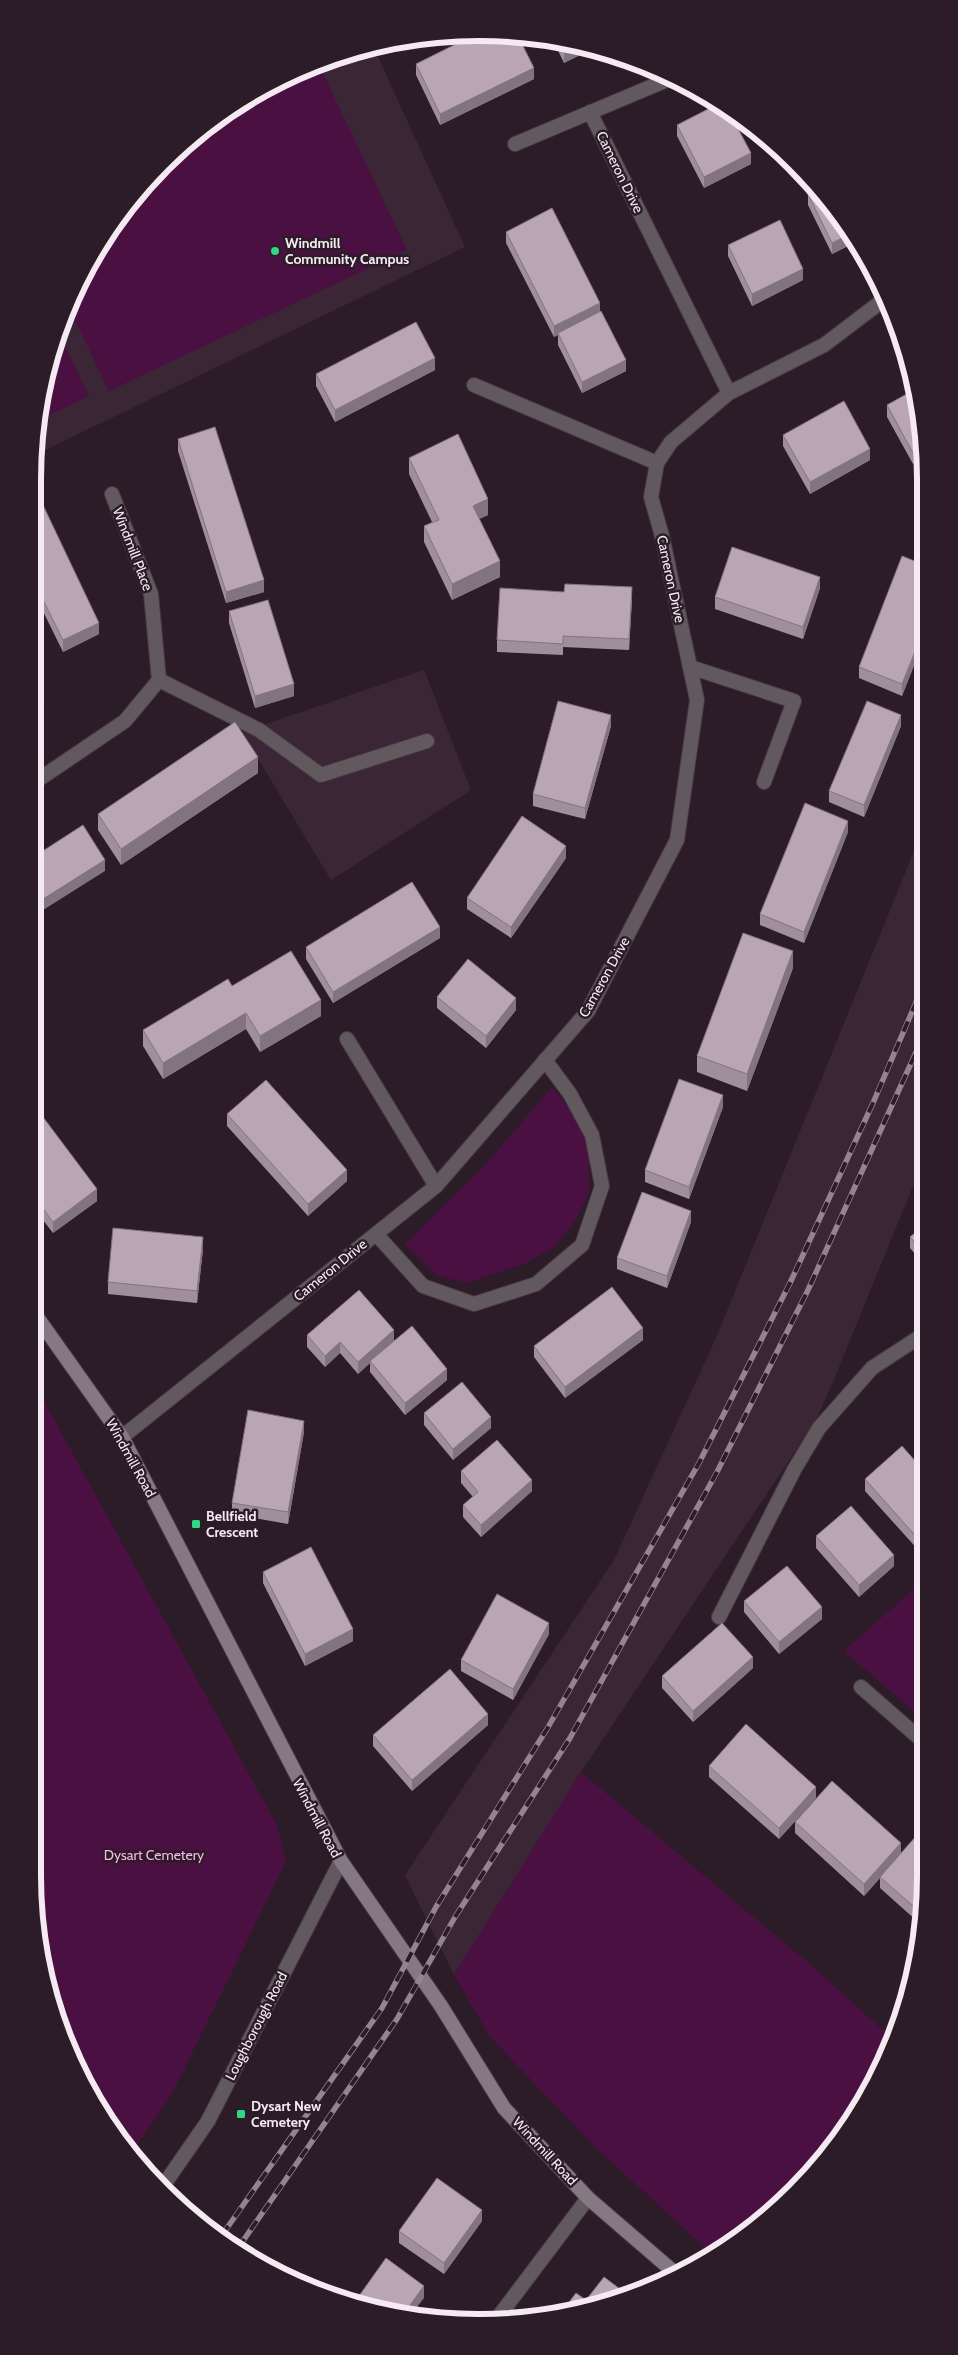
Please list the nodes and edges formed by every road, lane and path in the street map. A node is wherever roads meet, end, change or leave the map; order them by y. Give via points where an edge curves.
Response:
1 (663, 82) edge
2 (590, 112) junction
3 (514, 144) dead end
4 (880, 303) edge
5 (474, 385) dead end
6 (729, 393) junction
7 (657, 463) junction
8 (112, 494) dead end
9 (690, 667) junction
10 (159, 680) junction
11 (427, 741) dead end
12 (41, 778) edge
13 (764, 782) dead end
14 (347, 1039) dead end
15 (545, 1060) junction
16 (436, 1186) junction
17 (376, 1234) junction
18 (41, 1323) edge
19 (917, 1339) edge
20 (122, 1437) junction
21 (719, 1618) dead end
22 (861, 1687) dead end
23 (917, 1736) edge
24 (340, 1861) junction
25 (166, 2182) edge
26 (588, 2198) junction
27 (671, 2270) edge
28 (501, 2313) edge

1 - 2 street
2 - 3 street
2 - 6 street, Cameron Drive
4 - 6 street, Cameron Drive via 824,344
5 - 7 street
6 - 7 street, Cameron Drive via 671,442
7 - 9 street, Cameron Drive via 651,497
8 - 10 street, Windmill Place via 151,594
9 - 13 street via 794,701
9 - 15 street, Cameron Drive via 697,700 677,840 588,1011
10 - 11 street via 259,730 320,774
10 - 12 street via 125,721
14 - 16 street
15 - 16 street, Cameron Drive
15 - 17 street via 570,1094 592,1136 599,1169 602,1186 582,1245 536,1284 474,1304 423,1286
16 - 17 street, Cameron Drive
17 - 20 street, Cameron Drive
18 - 20 main road, Windmill Road
19 - 21 street via 872,1368 819,1428 794,1470
20 - 24 main road, Windmill Road
22 - 23 street
24 - 25 street, Loughborough Road via 208,2121
24 - 26 main road, Windmill Road via 441,2006 504,2108
26 - 27 main road, Windmill Road
26 - 28 street

